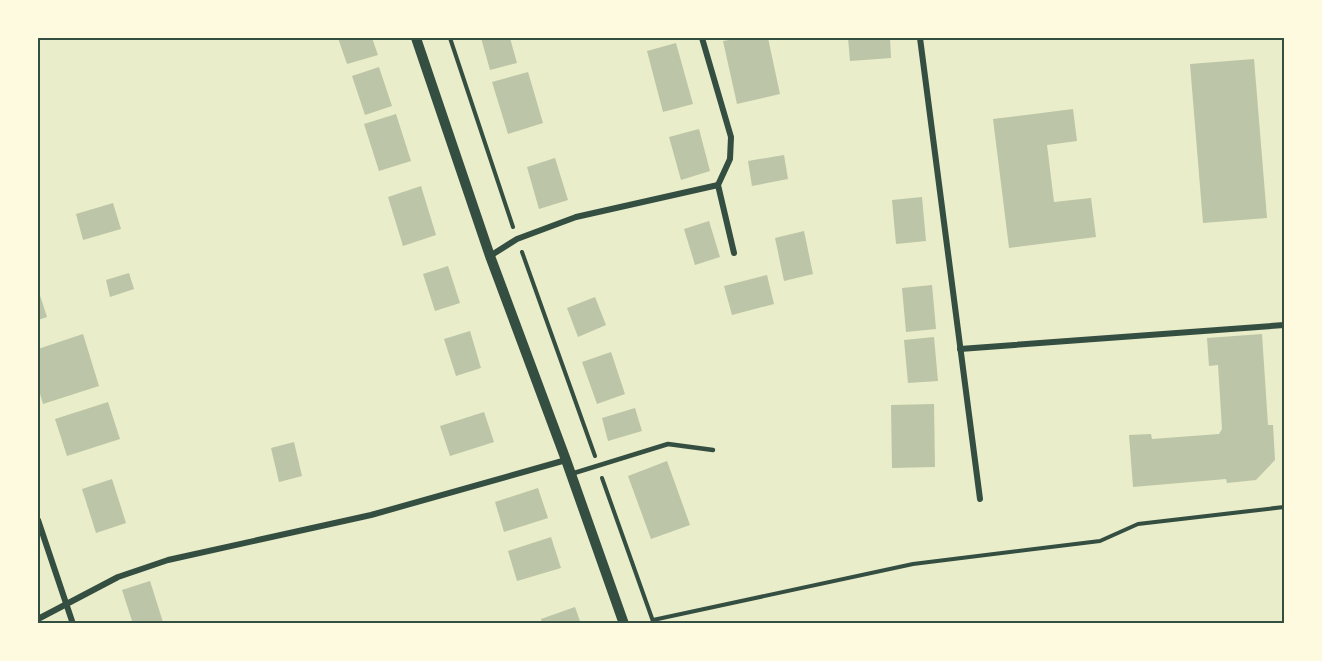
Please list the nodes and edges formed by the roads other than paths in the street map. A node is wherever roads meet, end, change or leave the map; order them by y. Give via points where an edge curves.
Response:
1 (416, 38) edge
2 (702, 38) edge
3 (920, 38) edge
4 (718, 185) junction
5 (734, 253) dead end
6 (490, 256) junction
7 (1284, 325) edge
8 (960, 348) junction
9 (713, 450) dead end
10 (566, 460) junction
11 (571, 474) junction
12 (980, 499) dead end
13 (38, 520) edge
14 (66, 603) junction
15 (38, 619) edge
16 (73, 624) edge
17 (624, 624) edge

1 - 6 street
2 - 4 street via 731,137 730,159
3 - 8 street
4 - 5 street
4 - 6 street via 576,218 517,239
6 - 10 street
7 - 8 street
8 - 12 street
9 - 11 lane via 668,444
10 - 11 street
10 - 14 street via 371,515 168,560 118,577
11 - 17 street
13 - 14 street
14 - 15 street
14 - 16 street

